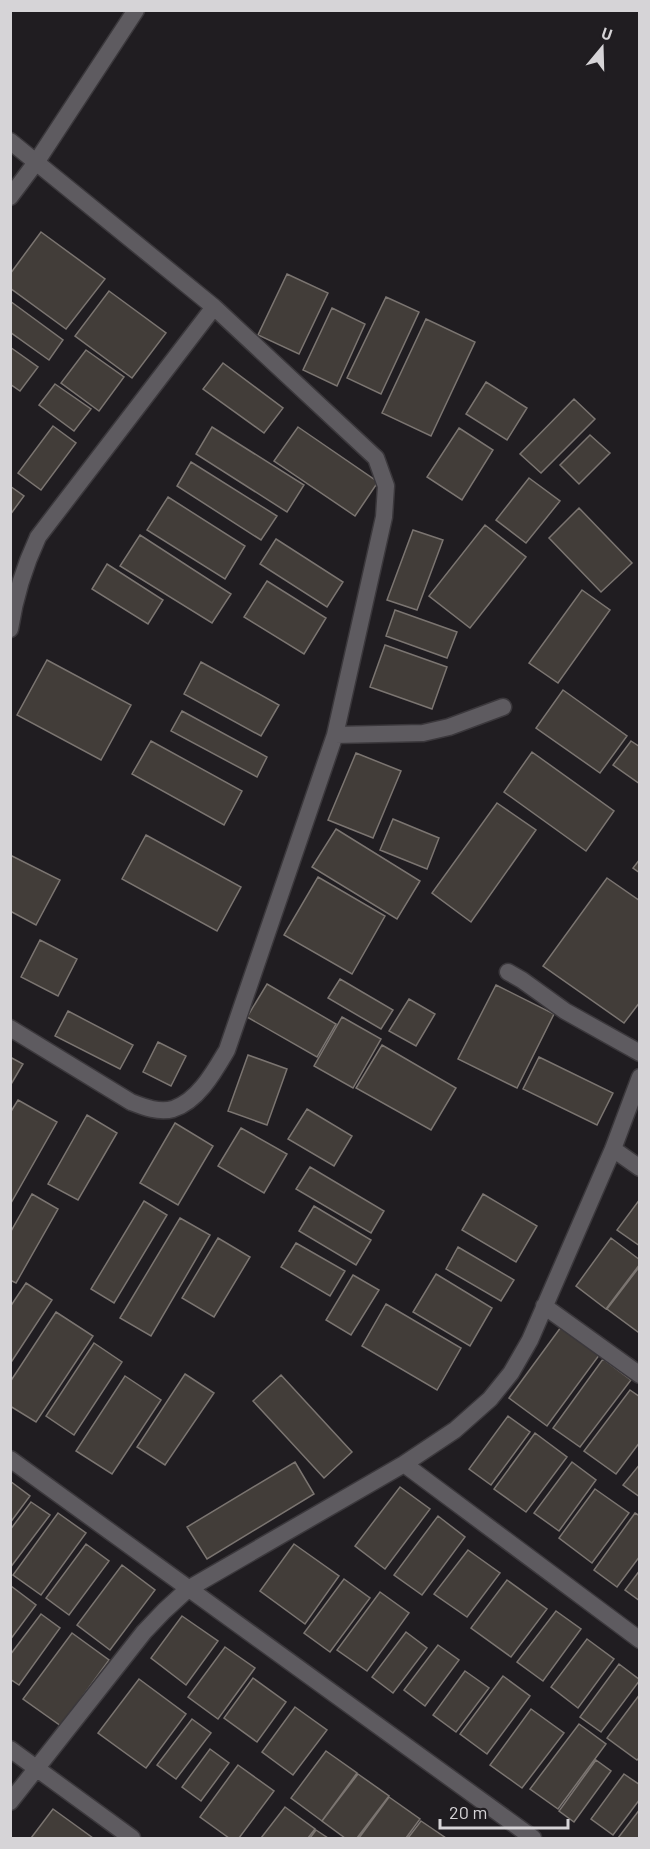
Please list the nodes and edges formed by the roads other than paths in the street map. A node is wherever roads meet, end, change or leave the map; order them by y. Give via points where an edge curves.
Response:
1 (136, 10) edge
2 (10, 141) edge
3 (37, 161) junction
4 (10, 197) edge
5 (214, 307) junction
6 (10, 629) edge
7 (503, 707) dead end
8 (334, 735) junction
9 (508, 972) dead end
10 (10, 1028) edge
11 (639, 1053) edge
12 (639, 1077) edge
13 (613, 1149) junction
14 (639, 1168) edge
15 (544, 1306) junction
16 (639, 1375) edge
17 (10, 1459) edge
18 (404, 1464) junction
19 (188, 1589) junction
20 (639, 1640) edge
21 (10, 1749) edge
22 (37, 1768) junction
23 (10, 1802) edge
24 (132, 1839) edge
25 (533, 1839) edge

1 - 3 street
2 - 3 street
3 - 4 street
3 - 5 street
5 - 6 street via 38,537 26,564
5 - 8 street via 376,458 386,486 384,517
7 - 8 street via 423,733
8 - 10 street via 227,1050 195,1096 172,1109 151,1109 131,1102
9 - 11 street via 565,1011
12 - 13 street
13 - 14 street
13 - 15 street
15 - 16 street
15 - 18 street via 511,1373 490,1399 454,1430
17 - 19 street
18 - 19 street
18 - 20 street
19 - 22 street via 144,1632
19 - 25 street
21 - 22 street
22 - 23 street
22 - 24 street

